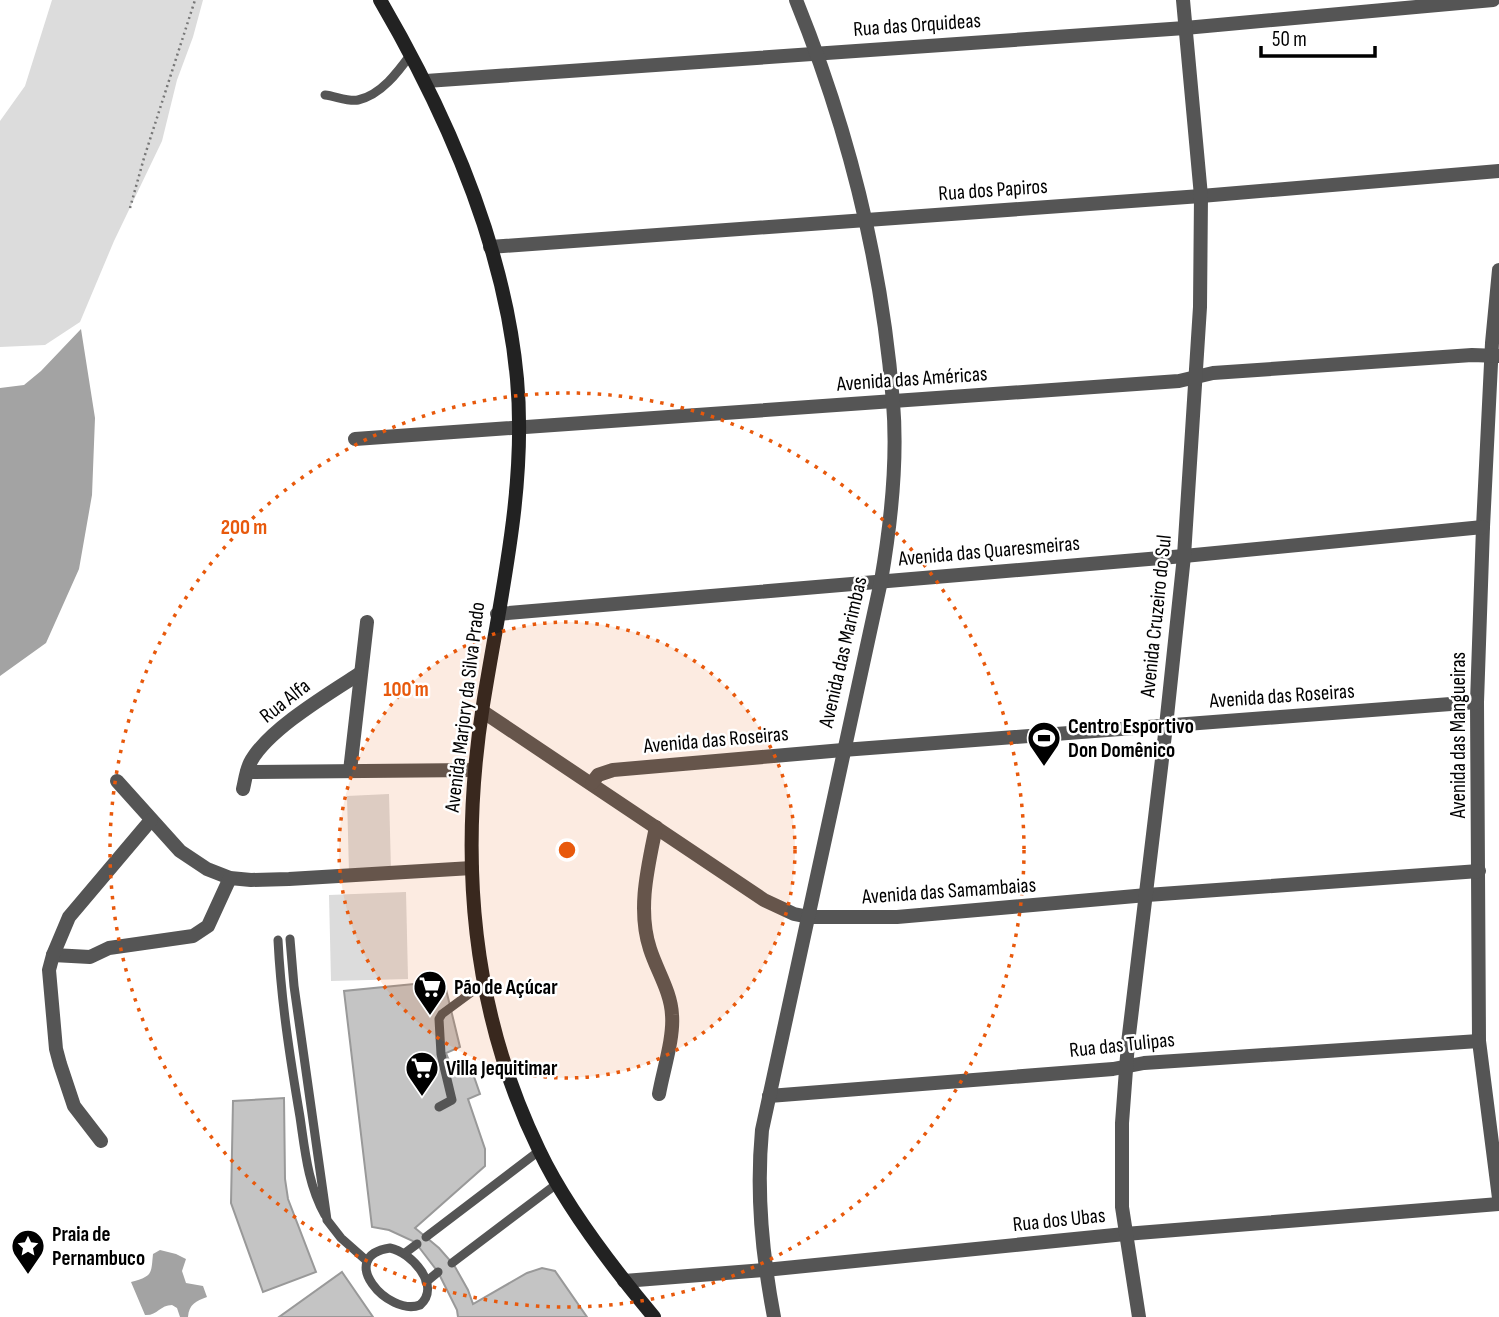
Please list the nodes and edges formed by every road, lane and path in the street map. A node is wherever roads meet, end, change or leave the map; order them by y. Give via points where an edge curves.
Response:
1 (195, 0) edge
2 (380, 0) edge
3 (796, 0) edge
4 (1183, 0) edge
5 (1493, 0) edge
6 (1185, 28) junction
7 (817, 52) junction
8 (411, 54) junction
9 (426, 82) junction
10 (325, 95) dead end
11 (1499, 171) edge
12 (1201, 196) junction
13 (130, 208) dead end
14 (867, 221) junction
15 (490, 247) junction
16 (1499, 270) edge
17 (1496, 349) edge
18 (1197, 376) junction
19 (893, 402) junction
20 (519, 426) junction
21 (355, 439) dead end
22 (1483, 527) junction
23 (1184, 556) junction
24 (881, 581) junction
25 (497, 614) junction
26 (367, 622) dead end
27 (359, 674) junction
28 (1477, 702) junction
29 (482, 711) junction
30 (1166, 726) junction
31 (843, 750) junction
32 (474, 770) junction
33 (350, 771) junction
34 (247, 772) junction
35 (117, 781) dead end
36 (592, 783) junction
37 (243, 789) dead end
38 (151, 820) junction
39 (656, 827) junction
40 (472, 869) junction
41 (1479, 871) junction
42 (230, 878) junction
43 (1147, 895) junction
44 (809, 917) junction
45 (290, 939) dead end
46 (278, 940) dead end
47 (53, 954) junction
48 (484, 984) junction
49 (1479, 1041) junction
50 (1126, 1066) junction
51 (659, 1094) dead end
52 (769, 1096) junction
53 (439, 1107) dead end
54 (101, 1142) dead end
55 (539, 1151) junction
56 (558, 1183) junction
57 (1499, 1198) edge
58 (1499, 1204) edge
59 (327, 1220) junction
60 (1125, 1234) junction
61 (426, 1237) dead end
62 (417, 1244) dead end
63 (405, 1253) junction
64 (367, 1261) junction
65 (452, 1263) dead end
66 (765, 1270) junction
67 (438, 1272) dead end
68 (624, 1281) junction
69 (426, 1282) junction
70 (653, 1317) edge
71 (774, 1317) edge
72 (1139, 1317) edge

1 - 13 path
2 - 8 main road, Avenida Marjory da Silva Prado
3 - 7 street, Avenida das Marimbas
4 - 6 street, Avenida Cruzeiro do Sul
5 - 6 street, Rua das Orquideas
6 - 7 street, Rua das Orquideas
6 - 12 street, Avenida Cruzeiro do Sul
7 - 9 street, Rua das Orquideas
7 - 14 street, Avenida das Marimbas
8 - 9 main road, Avenida Marjory da Silva Prado
8 - 10 lane via 397,74 370,95 356,101
9 - 15 main road, Avenida Marjory da Silva Prado via 466,172
11 - 12 street, Rua dos Papiros
12 - 14 street, Rua dos Papiros
12 - 18 street, Avenida Cruzeiro do Sul
14 - 15 street, Rua dos Papiros
14 - 19 street, Avenida das Marimbas
15 - 20 main road, Avenida Marjory da Silva Prado via 512,334
16 - 17 street, Avenida das Mangueiras
17 - 18 street, Avenida das Américas via 1472,355
17 - 22 street, Avenida das Mangueiras
18 - 19 street, Avenida das Américas
18 - 23 street, Avenida Cruzeiro do Sul
19 - 20 street, Avenida das Américas
19 - 24 street, Avenida das Marimbas via 891,507
20 - 21 street, Avenida das Américas
20 - 25 main road, Avenida Marjory da Silva Prado via 512,531
22 - 23 street, Avenida das Quaresmeiras
22 - 28 street, Avenida das Mangueiras
23 - 24 street, Avenida das Quaresmeiras
23 - 30 street, Avenida Cruzeiro do Sul
24 - 25 street, Avenida das Quaresmeiras
24 - 31 street, Avenida das Marimbas
25 - 29 main road, Avenida Marjory da Silva Prado
26 - 27 street
27 - 33 street
27 - 34 street, Rua Alfa via 271,738
28 - 30 street, Avenida das Roseiras
28 - 41 street, Avenida das Mangueiras
29 - 32 main road, Avenida Marjory da Silva Prado
29 - 36 street, Avenida das Samambaias
30 - 31 street, Avenida das Roseiras
30 - 43 street, Avenida Cruzeiro do Sul
31 - 36 street, Avenida das Roseiras via 613,769
31 - 44 street, Avenida das Marimbas
32 - 33 street
32 - 40 main road, Avenida Marjory da Silva Prado
33 - 34 street
34 - 37 street, Rua Alfa
35 - 38 street
36 - 39 street, Avenida das Samambaias
38 - 42 street via 192,860
38 - 47 street via 69,916
39 - 44 street, Avenida das Samambaias via 764,900
39 - 51 street via 643,910 649,946 673,1017
40 - 42 street via 283,883
40 - 48 main road, Avenida Marjory da Silva Prado via 472,910
41 - 43 street, Avenida das Samambaias
41 - 49 street, Avenida das Mangueiras
42 - 47 street via 208,926 193,936 109,948 90,957
43 - 44 street, Avenida das Samambaias via 908,917
43 - 50 street, Avenida Cruzeiro do Sul
44 - 52 street, Avenida das Marimbas
45 - 59 lane
46 - 59 lane via 284,1016 311,1185
47 - 54 street via 49,983 60,1064 74,1106
48 - 53 lane via 439,1019 441,1054 452,1100
48 - 55 main road, Avenida Marjory da Silva Prado via 502,1056
49 - 50 street, Rua das Tulipas
49 - 57 street, Avenida das Mangueiras
50 - 52 street, Rua das Tulipas
50 - 60 street, Avenida Cruzeiro do Sul via 1120,1176
52 - 66 street, Avenida das Marimbas via 759,1165
55 - 56 main road, Avenida Marjory da Silva Prado
55 - 61 lane
56 - 65 lane
56 - 68 main road, Avenida Marjory da Silva Prado
58 - 60 street, Rua dos Ubas
59 - 64 lane
60 - 66 street, Rua dos Ubas
60 - 72 street, Avenida Cruzeiro do Sul
62 - 63 lane
63 - 64 lane via 382,1249
63 - 69 lane via 417,1263
64 - 69 lane via 367,1279 377,1296 400,1312 424,1301
66 - 68 street, Rua dos Ubas
66 - 71 street, Avenida das Marimbas
67 - 69 lane
68 - 70 main road, Avenida Marjory da Silva Prado

